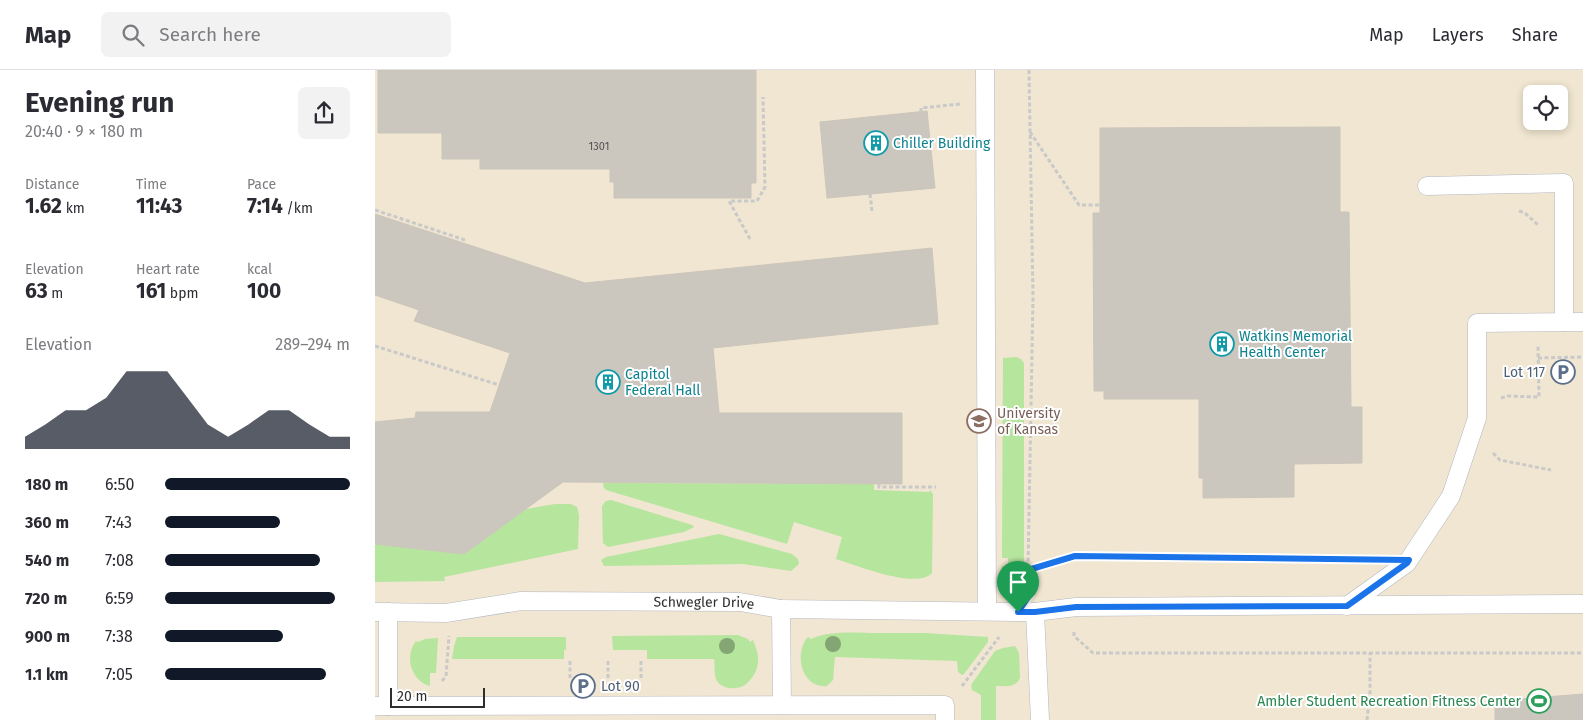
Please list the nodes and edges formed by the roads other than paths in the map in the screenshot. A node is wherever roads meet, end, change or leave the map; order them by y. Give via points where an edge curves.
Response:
1 (985, 70) edge
2 (1427, 186) dead end
3 (1564, 322) junction
4 (1583, 322) edge
5 (1583, 604) edge
6 (1347, 606) junction
7 (781, 609) junction
8 (987, 610) junction
9 (381, 612) edge
10 (1026, 612) junction
11 (782, 705) junction
12 (381, 706) edge
13 (945, 712) edge
14 (1040, 720) edge

1 - 8 lane
2 - 3 lane via 1564,183
3 - 4 lane
3 - 6 lane via 1477,323 1477,418 1451,496 1407,563
5 - 6 lane, Schwegler Drive
6 - 10 lane, Schwegler Drive via 1076,607
7 - 8 lane, Schwegler Drive
7 - 9 lane, Schwegler Drive via 740,602 521,601 446,613
7 - 11 lane
8 - 10 lane, Schwegler Drive
9 - 12 lane
10 - 14 lane
11 - 12 lane
11 - 13 lane

